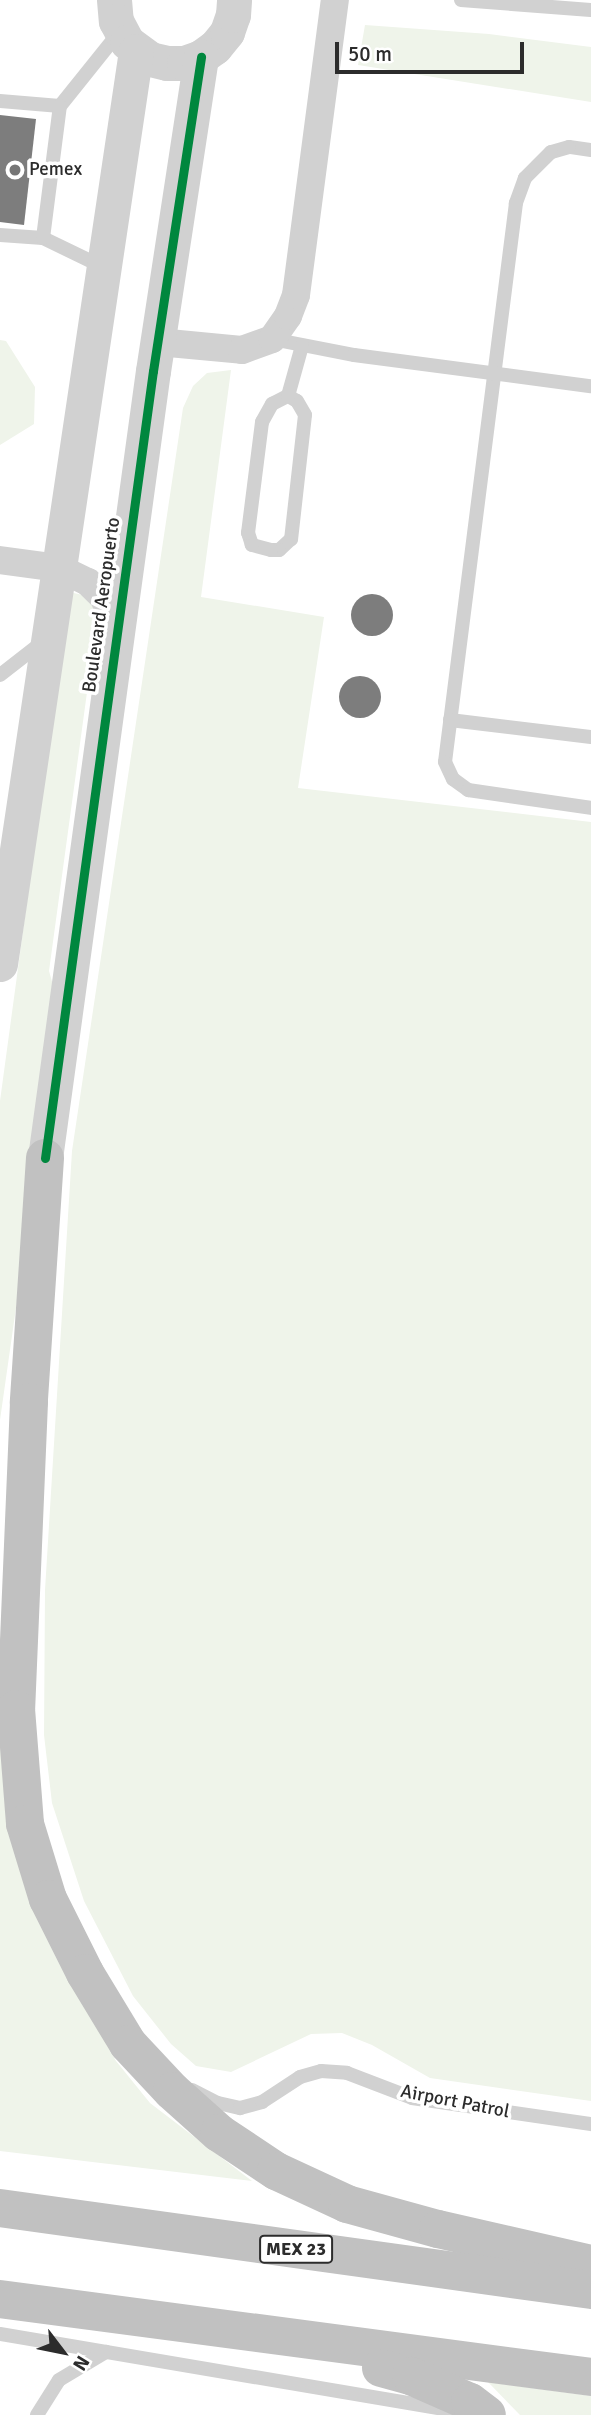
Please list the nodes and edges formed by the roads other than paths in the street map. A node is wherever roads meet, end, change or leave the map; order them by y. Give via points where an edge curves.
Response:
1 (234, 0) edge
2 (335, 0) edge
3 (461, 0) edge
4 (591, 10) edge
5 (118, 18) edge
6 (201, 57) junction
7 (0, 101) edge
8 (60, 106) junction
9 (591, 150) edge
10 (0, 235) edge
11 (44, 238) junction
12 (103, 267) junction
13 (272, 339) junction
14 (158, 342) junction
15 (302, 346) junction
16 (494, 374) junction
17 (591, 386) edge
18 (288, 396) junction
19 (0, 560) edge
20 (59, 568) junction
21 (51, 635) junction
22 (0, 675) edge
23 (450, 719) junction
24 (591, 737) edge
25 (591, 808) edge
26 (0, 964) edge
27 (64, 1001) junction
28 (45, 1158) junction
29 (0, 1490) edge
30 (128, 2044) junction
31 (591, 2124) edge
32 (0, 2208) edge
33 (591, 2264) edge
34 (591, 2290) edge
35 (0, 2299) edge
36 (0, 2334) edge
37 (257, 2335) junction
38 (106, 2351) junction
39 (591, 2377) edge
40 (37, 2415) edge
41 (479, 2415) edge
42 (487, 2415) edge

1 - 6 street via 227,32
2 - 13 street via 296,295
3 - 4 lane
5 - 6 street via 150,60 184,63
5 - 8 lane
5 - 12 street
6 - 14 street, Boulevard Aeropuerto
7 - 8 lane
8 - 11 lane
9 - 16 lane via 569,147 551,152 525,178 516,203
10 - 11 lane
11 - 12 lane
12 - 20 street
13 - 14 street via 242,350
13 - 15 lane
14 - 27 street, Boulevard Aeropuerto
15 - 16 lane
15 - 18 lane
16 - 17 lane
16 - 23 lane
18 - 18 lane via 305,415 291,539 279,550 271,550 252,545 248,533 262,422 272,404
19 - 20 street
20 - 21 street
20 - 27 street via 98,589 108,611 61,958
21 - 22 lane
21 - 26 street
23 - 24 lane
23 - 25 lane via 444,762 453,779 468,790
27 - 28 street, Boulevard Aeropuerto
28 - 29 highway
28 - 30 highway via 16,1709 25,1824 48,1899
30 - 31 lane, Airport Patrol via 184,2086 240,2108 262,2102 300,2077 321,2071 347,2073 412,2098
30 - 33 highway via 219,2133 276,2171 347,2204
32 - 34 highway, MEX 23
35 - 37 highway
36 - 38 lane
37 - 39 highway
37 - 42 highway via 411,2376 470,2402
38 - 40 lane via 60,2380
38 - 41 lane

